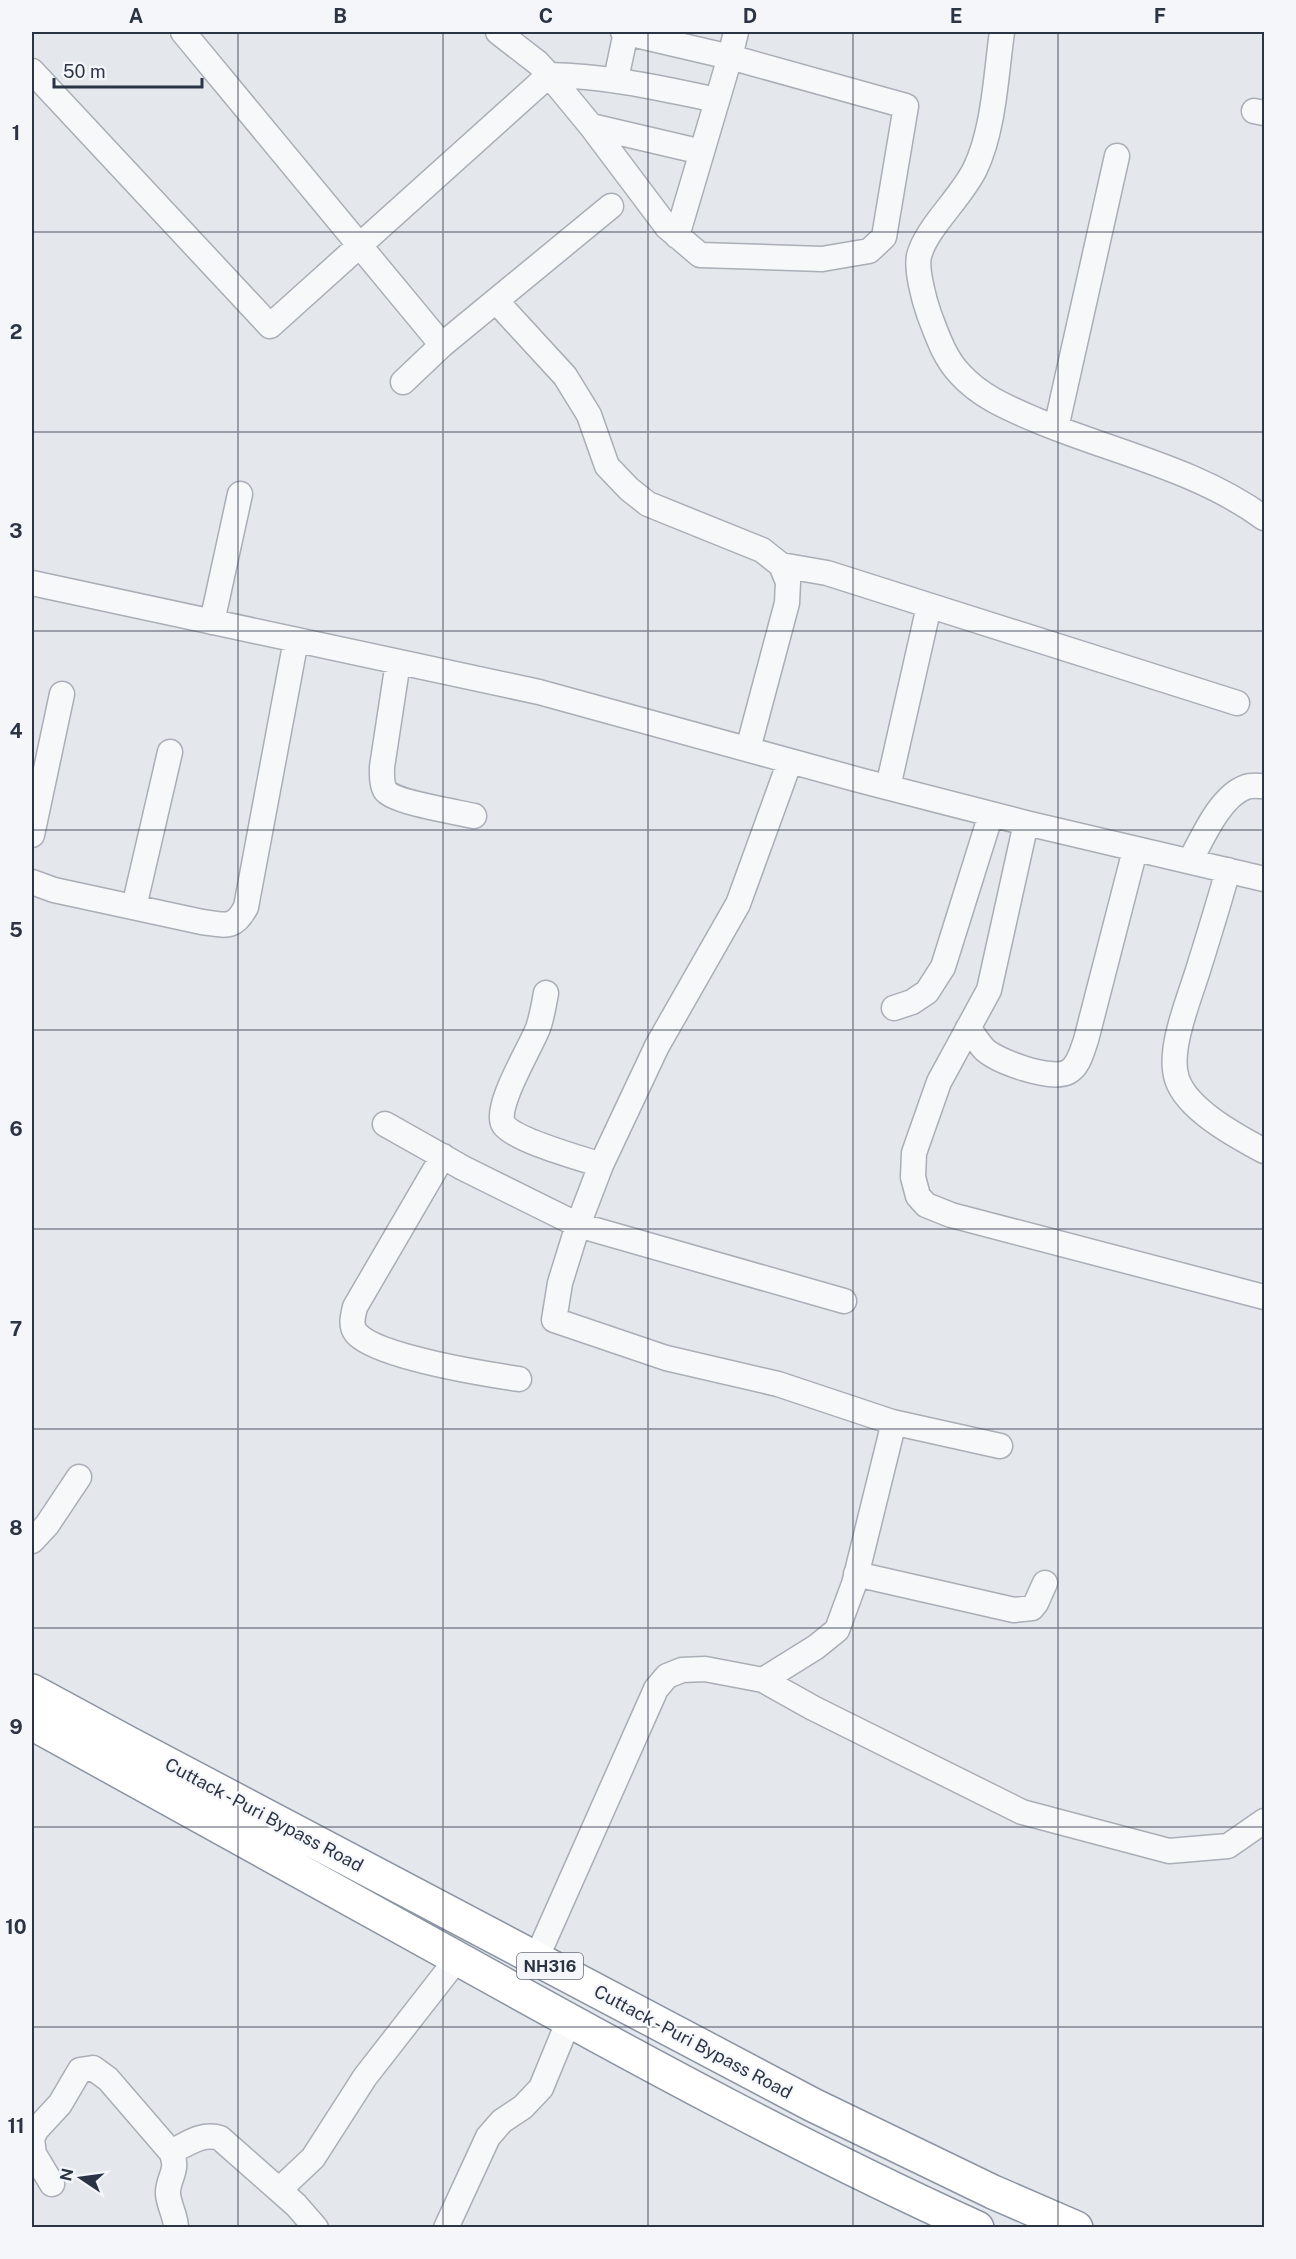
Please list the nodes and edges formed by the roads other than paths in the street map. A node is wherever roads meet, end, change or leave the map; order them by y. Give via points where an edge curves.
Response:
1 (183, 32) edge
2 (498, 32) edge
3 (625, 32) edge
4 (736, 32) edge
5 (1002, 32) edge
6 (730, 57) junction
7 (32, 70) edge
8 (549, 75) junction
9 (616, 79) junction
10 (717, 100) junction
11 (591, 126) junction
12 (702, 152) junction
13 (1117, 156) dead end
14 (611, 206) dead end
15 (677, 236) junction
16 (359, 246) junction
17 (496, 301) junction
18 (442, 345) junction
19 (403, 382) dead end
20 (1056, 428) junction
21 (240, 494) dead end
22 (1264, 518) edge
23 (781, 565) junction
24 (32, 584) edge
25 (929, 606) junction
26 (212, 622) junction
27 (297, 640) junction
28 (398, 662) junction
29 (62, 694) dead end
30 (1237, 703) dead end
31 (748, 749) junction
32 (170, 752) dead end
33 (790, 761) junction
34 (1264, 786) edge
35 (888, 787) junction
36 (991, 814) junction
37 (474, 816) dead end
38 (33, 821) edge
39 (1026, 823) junction
40 (1135, 850) junction
41 (1190, 861) junction
42 (1228, 870) junction
43 (1264, 879) edge
44 (32, 882) edge
45 (134, 907) junction
46 (546, 993) dead end
47 (894, 1008) dead end
48 (968, 1028) junction
49 (385, 1124) dead end
50 (1264, 1151) edge
51 (443, 1156) junction
52 (601, 1166) junction
53 (578, 1225) junction
54 (1264, 1296) edge
55 (844, 1301) dead end
56 (519, 1379) dead end
57 (892, 1422) junction
58 (1000, 1446) dead end
59 (79, 1477) dead end
60 (32, 1541) edge
61 (856, 1574) junction
62 (1046, 1582) dead end
63 (764, 1680) junction
64 (32, 1691) edge
65 (32, 1723) edge
66 (1264, 1821) edge
67 (457, 1959) junction
68 (536, 1959) junction
69 (569, 2020) junction
70 (171, 2152) junction
71 (52, 2184) dead end
72 (279, 2190) junction
73 (972, 2226) edge
74 (176, 2228) edge
75 (316, 2228) edge
76 (446, 2228) edge
77 (1076, 2228) edge

1 - 16 street
2 - 8 street
3 - 6 street
3 - 9 street
4 - 6 street
5 - 20 street via 990,119 976,168 961,195 924,240 918,259 927,308 940,345 959,374 991,400
6 - 10 street
6 - 15 street via 906,106 884,237 869,252 822,259 700,255
7 - 16 street via 270,326
8 - 9 street
8 - 11 street
8 - 16 street
9 - 10 street
10 - 12 street
11 - 12 street
11 - 15 street
12 - 15 street
13 - 20 street
14 - 17 street
16 - 18 street
17 - 18 street
17 - 23 street via 565,376 588,415 607,466 629,489 648,504 762,550
18 - 19 street
20 - 22 street via 1183,474 1242,502
21 - 26 street
23 - 25 street via 826,573
23 - 31 street via 788,582 787,603
24 - 26 street
25 - 30 street
25 - 35 street
26 - 27 street
27 - 28 street
27 - 45 street via 246,907 239,920 224,925
28 - 31 street via 539,692
28 - 37 street via 382,784 386,792 400,800
29 - 38 street
31 - 33 street
32 - 45 street
33 - 35 street
33 - 52 street via 738,904 657,1046
34 - 41 street via 1247,786 1234,793 1216,814
35 - 36 street
36 - 39 street
36 - 47 street via 943,967 927,992
39 - 40 street
39 - 48 street via 989,990
40 - 41 street
40 - 48 street via 1086,1040 1076,1065 1067,1073 1053,1074 998,1059 984,1049
41 - 42 street
42 - 43 street
42 - 50 street via 1180,1031 1175,1059 1177,1080 1191,1101 1229,1133
44 - 45 street
46 - 52 street via 540,1025 507,1094 501,1119 523,1137
48 - 54 street via 939,1082 914,1153 913,1177 918,1196 926,1205 951,1215
49 - 51 street
51 - 53 street
51 - 56 street via 355,1307 352,1322 366,1342 401,1354 438,1365
52 - 53 street
53 - 55 street
53 - 57 street via 560,1283 554,1320 666,1358 778,1384
57 - 58 street
57 - 61 street
59 - 60 street
61 - 62 street via 1014,1610 1032,1608
61 - 63 street via 837,1630
63 - 66 street via 1022,1812 1169,1851 1228,1846
63 - 68 street via 705,1669 682,1670 667,1676 656,1689
64 - 68 highway, Cuttack - Puri Bypass Road / NH316
65 - 67 highway, Cuttack - Puri Bypass Road / NH316
67 - 69 highway, Cuttack - Puri Bypass Road / NH316
67 - 72 street via 365,2077 313,2158
68 - 77 highway, Cuttack - Puri Bypass Road / NH316 via 813,2105
69 - 73 highway, Cuttack - Puri Bypass Road / NH316 via 788,2138
69 - 76 street via 541,2088 488,2137
70 - 71 street via 108,2079 97,2070 84,2068 32,2139 34,2154
70 - 72 street via 213,2135
70 - 74 street via 175,2169 168,2197
72 - 75 street

